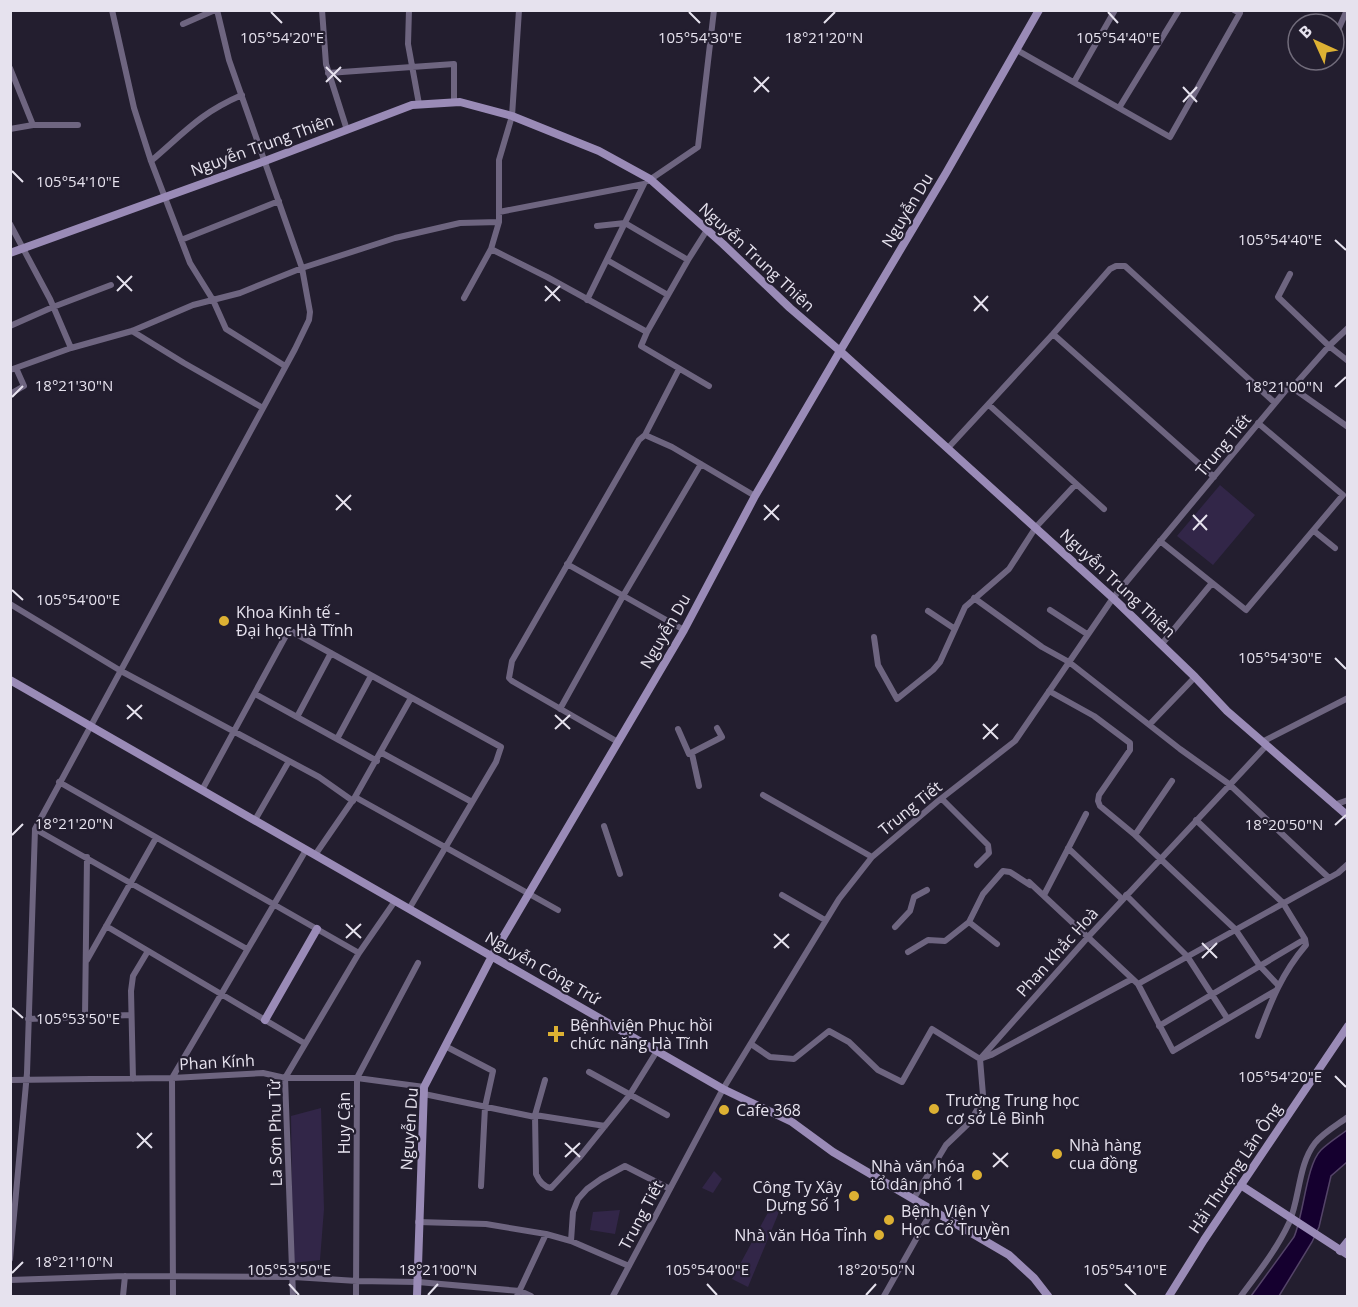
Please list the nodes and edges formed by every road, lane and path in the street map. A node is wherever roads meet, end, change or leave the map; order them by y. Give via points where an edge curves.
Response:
1 (112, 10) edge
2 (216, 10) edge
3 (322, 10) edge
4 (409, 10) edge
5 (519, 10) edge
6 (714, 10) edge
7 (1039, 10) edge
8 (1115, 10) edge
9 (1179, 10) edge
10 (1238, 12) edge
11 (183, 24) dead end
12 (1017, 50) junction
13 (413, 67) junction
14 (10, 68) edge
15 (328, 74) junction
16 (1074, 82) junction
17 (242, 95) junction
18 (454, 102) junction
19 (420, 104) junction
20 (1119, 108) junction
21 (512, 117) junction
22 (33, 125) junction
23 (78, 125) dead end
24 (10, 129) edge
25 (347, 130) junction
26 (151, 160) junction
27 (265, 161) junction
28 (647, 182) junction
29 (165, 198) junction
30 (279, 201) junction
31 (500, 212) junction
32 (500, 222) junction
33 (10, 224) edge
34 (625, 224) junction
35 (597, 226) dead end
36 (707, 230) junction
37 (181, 240) junction
38 (24, 248) junction
39 (491, 249) junction
40 (10, 253) edge
41 (607, 260) junction
42 (688, 260) junction
43 (302, 268) junction
44 (1290, 274) dead end
45 (111, 285) dead end
46 (668, 295) junction
47 (464, 298) dead end
48 (213, 300) junction
49 (587, 300) junction
50 (53, 307) junction
51 (10, 326) edge
52 (1347, 328) edge
53 (132, 331) junction
54 (647, 332) junction
55 (1053, 334) junction
56 (1329, 345) junction
57 (71, 348) junction
58 (840, 351) junction
59 (1347, 361) edge
60 (285, 366) junction
61 (13, 369) edge
62 (679, 369) junction
63 (709, 386) dead end
64 (1290, 388) junction
65 (10, 394) edge
66 (1275, 403) junction
67 (989, 405) junction
68 (263, 408) junction
69 (1258, 423) junction
70 (1346, 425) edge
71 (645, 435) junction
72 (948, 448) junction
73 (701, 464) junction
74 (1214, 477) junction
75 (1076, 484) junction
76 (755, 496) junction
77 (1104, 510) dead end
78 (1036, 527) junction
79 (1314, 531) junction
80 (1160, 541) junction
81 (1335, 548) dead end
82 (567, 564) junction
83 (1212, 583) junction
84 (623, 596) junction
85 (974, 598) junction
86 (1113, 598) junction
87 (10, 604) edge
88 (1050, 610) dead end
89 (928, 611) dead end
90 (955, 629) junction
91 (684, 630) junction
92 (1088, 634) junction
93 (874, 637) dead end
94 (1161, 645) junction
95 (331, 653) junction
96 (1069, 662) junction
97 (121, 671) junction
98 (371, 676) junction
99 (1195, 677) junction
100 (10, 680) edge
101 (1049, 691) junction
102 (255, 694) junction
103 (411, 698) junction
104 (1347, 698) edge
105 (560, 709) junction
106 (297, 717) junction
107 (1150, 724) junction
108 (91, 726) junction
109 (717, 728) dead end
110 (678, 729) dead end
111 (234, 731) junction
112 (337, 739) junction
113 (618, 742) junction
114 (1264, 744) junction
115 (382, 753) junction
116 (692, 754) junction
117 (289, 761) junction
118 (377, 761) junction
119 (1172, 781) dead end
120 (59, 782) junction
121 (1229, 784) junction
122 (699, 786) dead end
123 (202, 790) junction
124 (763, 795) dead end
125 (354, 799) junction
126 (942, 799) junction
127 (1347, 800) edge
128 (472, 802) junction
129 (1334, 805) junction
130 (1086, 814) dead end
131 (1347, 816) edge
132 (255, 820) junction
133 (1196, 820) junction
134 (604, 826) dead end
135 (35, 829) junction
136 (1135, 835) junction
137 (156, 837) junction
138 (1068, 848) junction
139 (445, 849) junction
140 (306, 850) junction
141 (315, 855) junction
142 (87, 857) junction
143 (872, 857) junction
144 (1160, 858) junction
145 (1347, 864) edge
146 (977, 865) dead end
147 (620, 874) dead end
148 (1328, 877) junction
149 (1029, 882) dead end
150 (130, 883) junction
151 (927, 890) dead end
152 (529, 893) junction
153 (782, 895) dead end
154 (1044, 895) junction
155 (1124, 897) junction
156 (395, 901) junction
157 (1283, 903) junction
158 (274, 905) junction
159 (409, 909) junction
160 (558, 910) dead end
161 (825, 920) junction
162 (969, 922) junction
163 (106, 926) junction
164 (895, 927) dead end
165 (317, 929) junction
166 (1235, 929) junction
167 (1088, 937) junction
168 (1305, 939) junction
169 (997, 944) dead end
170 (247, 949) junction
171 (148, 951) junction
172 (908, 952) dead end
173 (359, 953) junction
174 (492, 956) junction
175 (1187, 956) junction
176 (86, 963) junction
177 (418, 963) dead end
178 (1260, 966) junction
179 (1135, 982) junction
180 (1277, 988) junction
181 (222, 994) junction
182 (1211, 995) junction
183 (131, 1015) junction
184 (85, 1017) junction
185 (1227, 1018) junction
186 (27, 1019) junction
187 (265, 1020) junction
188 (1159, 1026) junction
189 (1347, 1026) edge
190 (1258, 1036) dead end
191 (304, 1043) junction
192 (751, 1044) junction
193 (445, 1046) junction
194 (657, 1051) junction
195 (980, 1059) junction
196 (589, 1072) dead end
197 (172, 1078) junction
198 (285, 1078) junction
199 (357, 1078) junction
200 (133, 1079) junction
201 (10, 1080) edge
202 (27, 1080) junction
203 (545, 1080) dead end
204 (723, 1089) junction
205 (424, 1090) junction
206 (629, 1096) junction
207 (485, 1107) junction
208 (667, 1115) dead end
209 (535, 1116) junction
210 (1347, 1117) edge
211 (605, 1126) junction
212 (481, 1186) dead end
213 (1242, 1186) junction
214 (670, 1189) junction
215 (914, 1198) junction
216 (933, 1209) junction
217 (1293, 1221) junction
218 (418, 1222) junction
219 (546, 1234) junction
220 (571, 1241) junction
221 (1347, 1241) edge
222 (1344, 1253) edge
223 (10, 1258) edge
224 (629, 1266) junction
225 (124, 1276) junction
226 (294, 1276) junction
227 (174, 1277) junction
228 (10, 1280) edge
229 (357, 1281) junction
230 (418, 1282) junction
231 (518, 1294) edge
232 (123, 1296) edge
233 (173, 1296) edge
234 (293, 1296) edge
235 (356, 1296) edge
236 (417, 1296) edge
237 (531, 1296) edge
238 (612, 1296) edge
239 (884, 1296) edge
240 (1048, 1296) edge
241 (1169, 1296) edge
242 (1241, 1296) edge

1 - 26 street via 134,108
2 - 11 street
2 - 17 street
3 - 15 street
4 - 13 street via 408,44
5 - 21 street
6 - 28 street via 698,147
7 - 12 main road, Nguyễn Du
8 - 16 street
9 - 20 street
10 - 20 street via 1170,137
12 - 16 street
12 - 58 main road, Nguyễn Du
13 - 15 street
13 - 18 street via 454,64
13 - 19 street
14 - 22 street
15 - 25 street
16 - 20 street
17 - 26 street via 202,116
17 - 27 street
18 - 19 main road, Nguyễn Trung Thiên
18 - 21 main road, Nguyễn Trung Thiên
19 - 25 main road, Nguyễn Trung Thiên
21 - 28 main road, Nguyễn Trung Thiên via 608,155
21 - 31 street via 499,160
22 - 23 street
22 - 24 street
25 - 27 main road, Nguyễn Trung Thiên
26 - 29 street
27 - 29 main road, Nguyễn Trung Thiên
27 - 30 street
28 - 31 street
28 - 34 street
28 - 36 main road, Nguyễn Trung Thiên
29 - 37 street
29 - 38 main road, Nguyễn Trung Thiên
30 - 37 street
30 - 43 street
31 - 32 street
32 - 39 street
32 - 43 street via 460,223 395,238
33 - 38 street
34 - 35 street
34 - 41 street
34 - 42 street
36 - 42 street
36 - 58 main road, Nguyễn Trung Thiên
37 - 48 street via 190,264
38 - 40 main road, Nguyễn Trung Thiên
38 - 50 street
39 - 47 street
39 - 49 street
41 - 46 street
41 - 49 street
42 - 46 street
43 - 48 street
43 - 60 street via 309,320
44 - 56 street via 1278,297
45 - 50 street
46 - 54 street
48 - 53 street
48 - 60 street via 226,328
49 - 54 street
50 - 51 street
50 - 57 street
52 - 56 street, Trung Tiết
53 - 57 street
53 - 68 street
54 - 62 street via 641,346
55 - 66 street via 1110,269 1124,266
55 - 67 street
55 - 74 street
56 - 59 street
56 - 64 street, Trung Tiết
57 - 61 street
58 - 72 main road, Nguyễn Trung Thiên
58 - 76 main road, Nguyễn Du
60 - 68 street
61 - 65 street via 24,386
62 - 63 street
62 - 71 street
64 - 66 street, Trung Tiết
64 - 70 street
66 - 69 street, Trung Tiết
67 - 72 street
67 - 75 street
68 - 97 street
69 - 74 street, Trung Tiết
69 - 79 street via 1343,495
71 - 73 street
71 - 82 street
72 - 78 main road, Nguyễn Trung Thiên
73 - 76 street
73 - 84 street
74 - 80 street, Trung Tiết
75 - 77 street
75 - 78 street
76 - 91 main road, Nguyễn Du
78 - 85 street via 1010,568
78 - 86 main road, Nguyễn Trung Thiên
79 - 81 street
79 - 83 street via 1246,610
80 - 83 street
80 - 86 street, Trung Tiết
82 - 84 street
82 - 105 street via 513,658 509,678
83 - 94 street
84 - 91 street
84 - 105 street
85 - 90 street
85 - 96 street
86 - 92 street, Trung Tiết
86 - 94 main road, Nguyễn Trung Thiên
87 - 97 street
88 - 92 street
89 - 90 street
90 - 93 street via 940,662 897,699 878,665
91 - 113 main road, Nguyễn Du
92 - 96 street, Trung Tiết
94 - 99 main road, Nguyễn Trung Thiên
95 - 98 street
95 - 102 street via 289,630
95 - 106 street
96 - 101 street, Trung Tiết
96 - 107 street
97 - 108 street
97 - 111 street
98 - 103 street
98 - 112 street
99 - 107 street
99 - 114 main road, Nguyễn Trung Thiên
100 - 108 main road, Nguyễn Công Trứ
101 - 126 street, Trung Tiết via 1015,741
101 - 136 street via 1094,716 1131,744 1098,801 1103,810
102 - 106 street
102 - 111 street
103 - 115 street
103 - 128 street via 501,747
104 - 114 street, Phan Khắc Hoà
105 - 113 street
106 - 112 street
107 - 121 street
108 - 120 street
108 - 123 main road, Nguyễn Công Trứ
109 - 116 street via 722,737
110 - 116 street via 688,754
111 - 117 street
111 - 123 street
112 - 118 street
113 - 152 main road, Nguyễn Du
114 - 121 street, Phan Khắc Hoà
114 - 129 main road, Nguyễn Trung Thiên
115 - 118 street
115 - 128 street
116 - 122 street
117 - 125 street
117 - 132 street
118 - 125 street
119 - 136 street
120 - 135 street
120 - 137 street
121 - 133 street, Phan Khắc Hoà
121 - 148 street
123 - 132 main road, Nguyễn Công Trứ
124 - 143 street
125 - 139 street
125 - 141 street
126 - 143 street, Trung Tiết
126 - 146 street via 988,844 989,853
127 - 129 street
128 - 139 street
129 - 131 main road, Nguyễn Trung Thiên
130 - 138 street
132 - 140 main road, Nguyễn Công Trứ
133 - 144 street, Phan Khắc Hoà
133 - 157 street
134 - 147 street
135 - 142 street
135 - 186 street
136 - 144 street
137 - 150 street
137 - 158 street
138 - 154 street
138 - 155 street
139 - 152 street
139 - 159 street
140 - 141 main road, Nguyễn Công Trứ
140 - 158 street
141 - 156 main road, Nguyễn Công Trứ
142 - 150 street
142 - 176 street
143 - 161 street, Trung Tiết
144 - 155 street, Phan Khắc Hoà
144 - 166 street
145 - 148 street
148 - 157 street
149 - 154 street
150 - 163 street
150 - 170 street
151 - 164 street via 914,897 910,910
152 - 160 street
152 - 174 main road, Nguyễn Du
153 - 161 street
154 - 162 street via 1003,871 983,894
154 - 167 street
155 - 167 street, Phan Khắc Hoà
155 - 175 street
156 - 159 main road, Nguyễn Công Trứ
156 - 173 street, La Sơn Phu Tử
157 - 166 street
157 - 168 street
158 - 165 street
158 - 170 street
159 - 174 main road, Nguyễn Công Trứ
161 - 192 street, Trung Tiết
162 - 169 street
162 - 172 street via 945,941 928,940
163 - 171 street
163 - 176 street
165 - 173 street
165 - 187 main road
166 - 175 street
166 - 178 street
167 - 179 street
167 - 195 street, Phan Khắc Hoà
168 - 178 street
168 - 180 street via 1306,945
170 - 181 street
171 - 181 street
171 - 183 street via 133,976
173 - 191 street, La Sơn Phu Tử
174 - 193 main road, Nguyễn Du
174 - 194 main road, Nguyễn Công Trứ
175 - 179 street
175 - 182 street
176 - 184 street
177 - 199 street, Huy Cận
178 - 180 street
178 - 182 street
179 - 188 street
179 - 195 street
180 - 185 street
180 - 190 street
181 - 187 street
181 - 197 street
182 - 185 street
182 - 188 street
183 - 184 street
183 - 200 street
184 - 186 street
185 - 188 street via 1173,1051
186 - 202 street
187 - 191 street
189 - 213 main road, Hải Thượng Lãn Ông
191 - 198 street, La Sơn Phu Tử
192 - 195 street via 770,1057 794,1059 829,1031 849,1042 878,1070 902,1083 932,1029
192 - 204 street, Trung Tiết
193 - 205 main road, Nguyễn Du
193 - 207 street via 493,1071
194 - 204 main road, Nguyễn Công Trứ
194 - 206 street
195 - 215 street via 980,1105 969,1123 946,1145
196 - 206 street
197 - 198 street, Phan Kính via 263,1073
197 - 200 street, Phan Kính
197 - 227 street
198 - 199 street, Phan Kính
198 - 226 street, La Sơn Phu Tử
199 - 205 street, Phan Kính
199 - 229 street, Huy Cận
200 - 202 street, Phan Kính
201 - 202 street, Phan Kính
202 - 223 street
203 - 209 street
204 - 214 street, Trung Tiết
204 - 215 main road, Nguyễn Công Trứ via 792,1122 833,1152
205 - 207 street, Phan Kính
205 - 218 main road, Nguyễn Du
206 - 208 street
206 - 211 street
207 - 209 street, Phan Kính
207 - 212 street
209 - 211 street, Phan Kính
209 - 211 street via 536,1174 549,1188 556,1185
210 - 217 street via 1313,1146
213 - 217 main road
213 - 241 main road, Hải Thượng Lãn Ông
214 - 220 street via 632,1168 621,1168 578,1199
214 - 224 street, Trung Tiết
215 - 216 main road, Nguyễn Công Trứ
216 - 239 street
216 - 240 main road, Nguyễn Công Trứ via 1009,1255
217 - 222 main road
217 - 242 street
218 - 219 street via 486,1224
218 - 230 main road, Nguyễn Du
219 - 220 street
219 - 231 street
220 - 224 street
221 - 222 main road
224 - 238 street, Trung Tiết
225 - 227 street
225 - 228 street
225 - 232 street
226 - 227 street
226 - 229 street
226 - 234 street, La Sơn Phu Tử
227 - 233 street
229 - 230 street
229 - 235 street, Huy Cận
230 - 231 street
230 - 236 main road, Nguyễn Du
231 - 237 street

